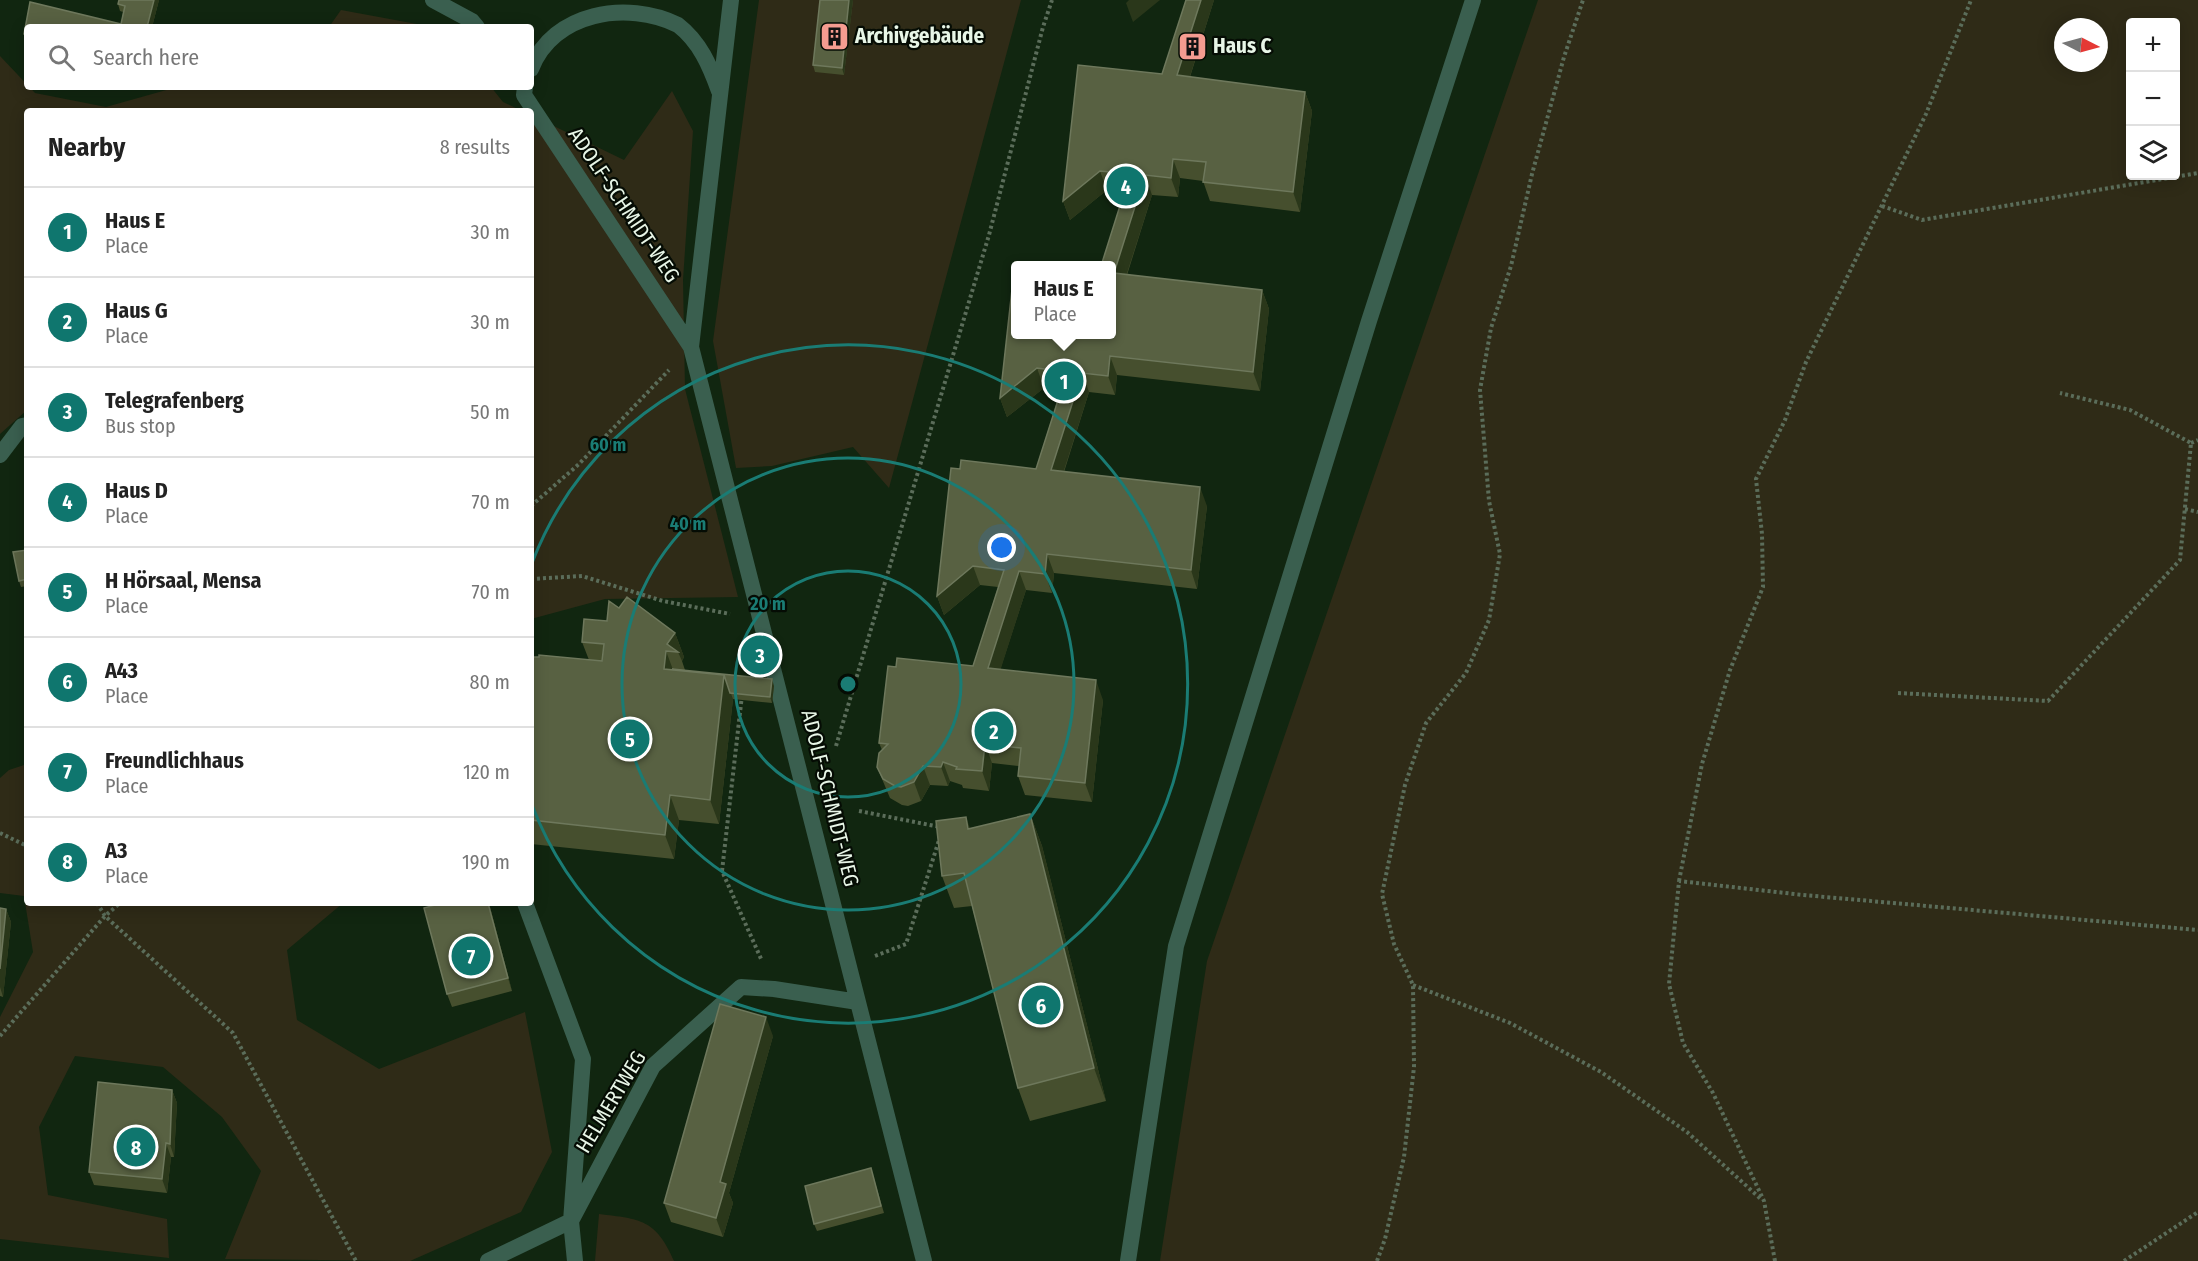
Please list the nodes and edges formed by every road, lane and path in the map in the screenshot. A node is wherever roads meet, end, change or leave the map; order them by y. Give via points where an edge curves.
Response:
1 (433, 0) edge
2 (731, 0) edge
3 (1052, 0) edge
4 (1473, 0) edge
5 (1583, 0) edge
6 (1971, 0) edge
7 (474, 24) edge
8 (534, 62) edge
9 (523, 90) edge
10 (720, 94) junction
11 (2198, 173) edge
12 (1882, 206) junction
13 (691, 346) junction
14 (2060, 393) dead end
15 (24, 426) edge
16 (2198, 440) edge
17 (2191, 443) junction
18 (0, 455) edge
19 (534, 503) edge
20 (2185, 509) junction
21 (2198, 512) edge
22 (534, 579) edge
23 (760, 619) junction
24 (753, 693) edge
25 (1898, 693) dead end
26 (836, 746) dead end
27 (859, 811) dead end
28 (0, 832) edge
29 (24, 844) edge
30 (1678, 881) junction
31 (99, 906) edge
32 (116, 906) edge
33 (526, 906) edge
34 (105, 915) junction
35 (2198, 930) edge
36 (849, 965) junction
37 (1413, 985) junction
38 (774, 989) junction
39 (858, 1002) junction
40 (0, 1036) edge
41 (1764, 1201) junction
42 (2198, 1212) edge
43 (571, 1221) junction
44 (356, 1261) edge
45 (488, 1261) edge
46 (575, 1261) edge
47 (924, 1261) edge
48 (1128, 1261) edge
49 (1377, 1261) edge
50 (1775, 1261) edge
51 (2124, 1261) edge

1 - 7 lane
2 - 10 lane, ADOLF-SCHMIDT-WEG
3 - 26 path via 989,236
4 - 48 lane via 1369,321 1176,946
5 - 37 path via 1491,328 1480,390 1490,501 1500,554 1489,620 1466,673 1426,723 1405,785 1382,894 1394,944
6 - 12 path via 1926,114
8 - 10 lane, ADOLF-SCHMIDT-WEG via 551,35 570,20 598,8 627,5 652,11 677,24 697,43
9 - 13 lane, ADOLF-SCHMIDT-WEG
10 - 13 lane, ADOLF-SCHMIDT-WEG
11 - 12 path via 1922,220
12 - 30 path via 1806,362 1785,420 1756,479 1763,586 1730,670 1702,764
13 - 19 path via 579,464
13 - 23 lane, ADOLF-SCHMIDT-WEG
14 - 17 path via 2130,410
15 - 18 lane
16 - 17 path
17 - 20 path
20 - 21 path
20 - 25 path via 2180,560 2048,701
22 - 23 path via 582,576 663,601
23 - 36 lane, ADOLF-SCHMIDT-WEG
24 - 38 path via 742,691 722,871
27 - 36 path via 943,827 906,944
28 - 29 path
30 - 35 path
30 - 41 path via 1669,984 1683,1043 1713,1093
31 - 34 path
32 - 34 path
33 - 43 lane via 583,1059
34 - 40 path
34 - 44 path via 233,1033
36 - 39 lane, ADOLF-SCHMIDT-WEG
37 - 41 path via 1510,1023 1602,1072 1687,1132
37 - 49 path via 1414,1067 1404,1156
38 - 39 lane, HELMERTWEG
38 - 43 lane, HELMERTWEG via 741,987 653,1066
39 - 47 lane, ADOLF-SCHMIDT-WEG
41 - 50 path
42 - 51 path
43 - 45 lane
43 - 46 lane

